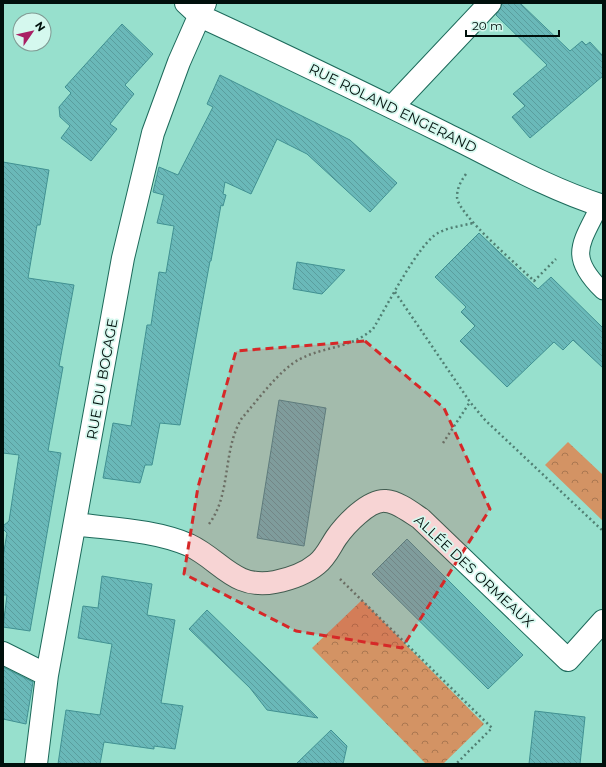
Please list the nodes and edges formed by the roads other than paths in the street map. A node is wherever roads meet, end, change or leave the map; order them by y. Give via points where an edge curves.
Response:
1 (490, 3) edge
2 (197, 7) edge
3 (392, 107) junction
4 (601, 206) edge
5 (603, 291) edge
6 (75, 524) junction
7 (603, 621) edge
8 (3, 653) edge
9 (47, 675) junction
10 (36, 764) edge

1 - 3 street
2 - 3 street, RUE ROLAND ENGERAND
2 - 6 street, RUE DU BOCAGE via 153,133 123,258
3 - 4 street, RUE ROLAND ENGERAND via 583,200
4 - 5 lane via 580,245 579,255 583,267
6 - 7 street, ALLÉE DES ORMEAUX via 161,536 190,546 233,576 251,583 274,582 306,572 328,553 336,538 361,512 373,504 386,500 421,519 568,660
6 - 9 street, RUE DU BOCAGE
8 - 9 street
9 - 10 street, RUE DU BOCAGE

